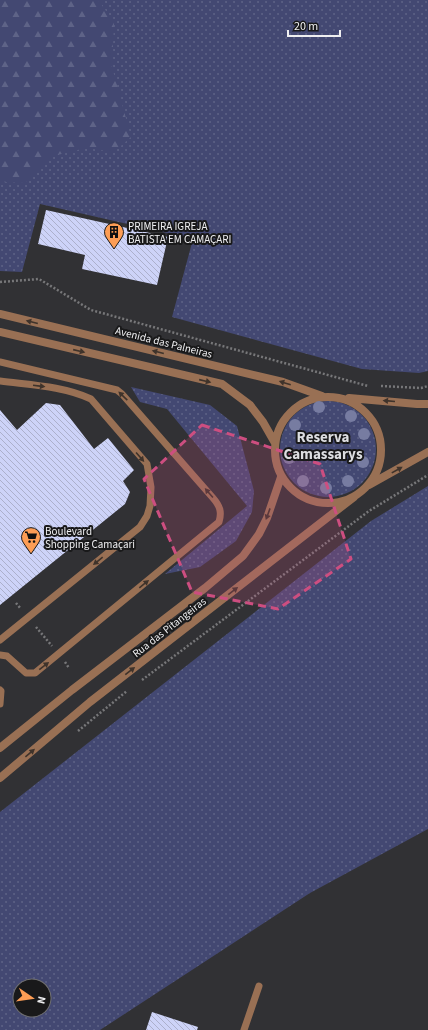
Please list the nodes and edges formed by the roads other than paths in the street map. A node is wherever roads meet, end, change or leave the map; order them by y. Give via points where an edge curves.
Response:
1 (0, 314) edge
2 (0, 332) edge
3 (0, 362) edge
4 (0, 381) edge
5 (322, 396) junction
6 (339, 397) junction
7 (428, 404) edge
8 (275, 442) junction
9 (428, 452) edge
10 (281, 477) junction
11 (367, 487) junction
12 (354, 497) junction
13 (0, 640) edge
14 (0, 655) edge
15 (0, 690) edge
16 (0, 704) edge
17 (0, 748) edge
18 (0, 778) edge
19 (259, 986) dead end
20 (244, 1030) edge

5 -> 1 street, Avenida das Palneiras via 283,382
2 -> 8 street via 222,384 250,405
14 -> 3 lane via 7,656 26,673 35,673 219,522 221,513 220,506 117,390
4 -> 13 lane via 58,388 91,399 147,464 151,486 150,506 140,527
5 - 6 street
5 - 8 street via 304,401 290,411 280,426
7 -> 6 street
6 - 11 street via 354,402 367,413 376,426 381,442 381,458 376,473
8 - 10 street via 275,460
11 -> 9 street
10 - 12 street via 292,490 306,499 338,503
10 -> 17 street, Rua das Pitangeiras via 267,518 243,556
11 - 12 street
18 -> 12 street, Rua das Pitangeiras via 90,702
15 - 16 lane
19 - 20 lane

